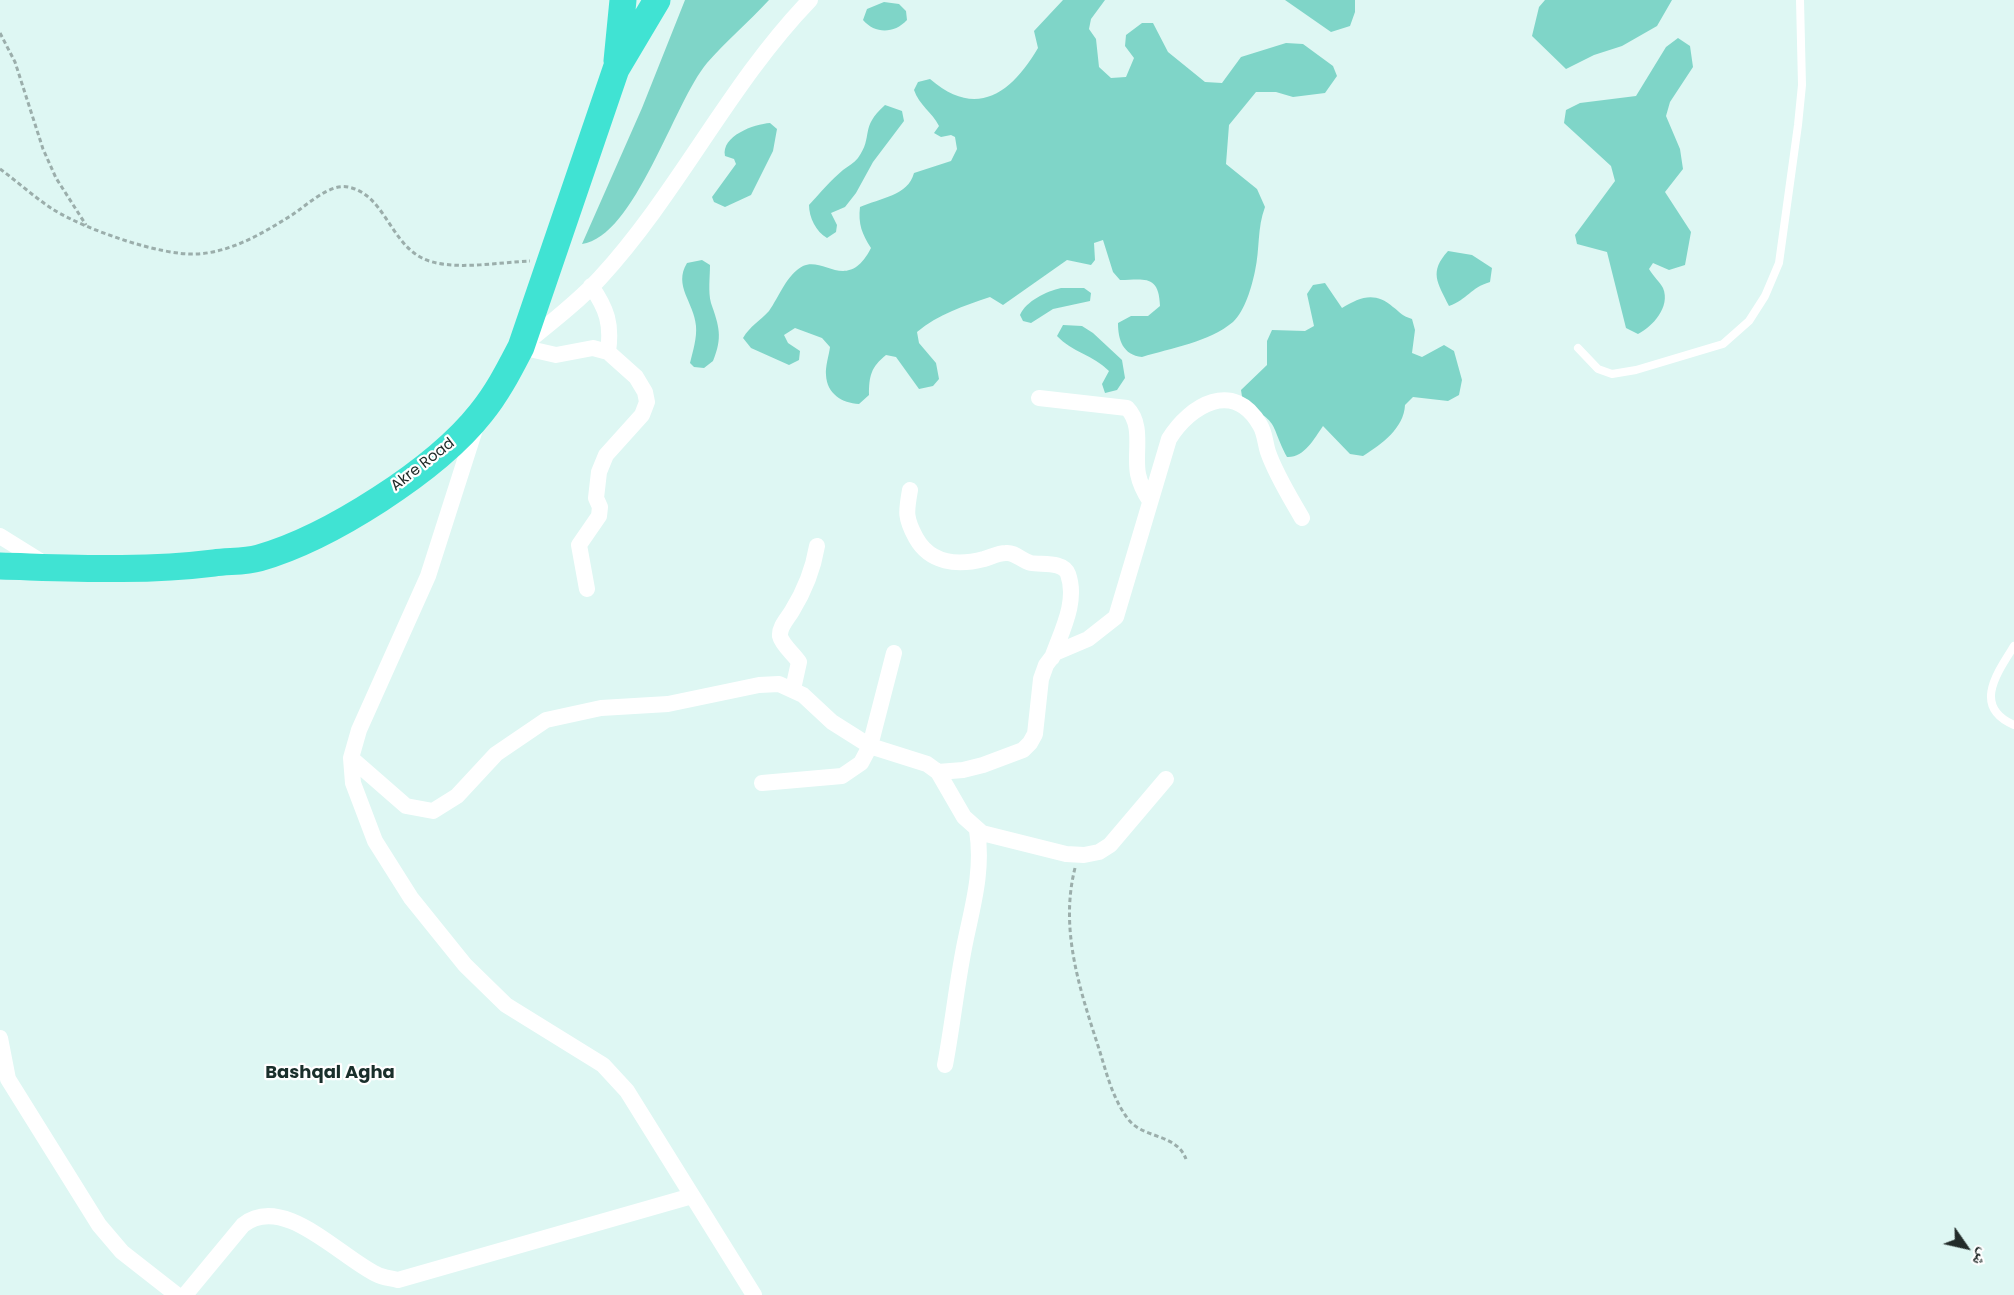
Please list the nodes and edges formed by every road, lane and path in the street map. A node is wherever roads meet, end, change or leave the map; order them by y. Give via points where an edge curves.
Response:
1 (623, 0) edge
2 (657, 0) edge
3 (810, 0) edge
4 (1800, 0) edge
5 (0, 33) edge
6 (616, 69) junction
7 (0, 168) edge
8 (87, 226) junction
9 (551, 260) junction
10 (591, 286) junction
11 (521, 347) junction
12 (1578, 348) dead end
13 (608, 352) junction
14 (1039, 398) dead end
15 (480, 414) junction
16 (910, 490) dead end
17 (1150, 501) junction
18 (1302, 518) dead end
19 (0, 536) edge
20 (817, 546) dead end
21 (0, 566) edge
22 (49, 567) junction
23 (587, 589) dead end
24 (2014, 646) edge
25 (894, 653) dead end
26 (1052, 658) junction
27 (794, 689) junction
28 (2014, 725) edge
29 (870, 746) junction
30 (351, 758) junction
31 (938, 772) junction
32 (1166, 779) dead end
33 (762, 783) dead end
34 (977, 830) junction
35 (1078, 855) junction
36 (0, 1038) edge
37 (945, 1065) dead end
38 (1186, 1160) dead end
39 (692, 1196) junction
40 (177, 1295) edge
41 (185, 1295) edge
42 (754, 1295) edge

1 - 6 highway
2 - 6 highway
3 - 10 street via 758,61 628,245
4 - 12 lane via 1802,85 1798,125 1779,263 1765,296 1749,321 1722,344 1636,370 1612,374 1598,369
5 - 8 path via 15,62 56,178
6 - 9 highway, Akre Road
7 - 8 path via 53,210
8 - 9 path via 148,246 197,254 257,237 331,189 345,186 369,198 398,237 423,259 462,265
9 - 11 highway, Akre Road
10 - 11 street
10 - 13 street via 609,318
11 - 13 street via 556,355 593,348
11 - 15 highway, Akre Road via 501,386
13 - 23 street via 636,377 647,402 642,414 606,454 599,472 599,516 579,545
14 - 17 street via 1127,408 1136,427 1138,472
15 - 22 highway, Akre Road via 448,448 392,490 335,526 258,558 161,570
15 - 30 street via 428,576 359,730
16 - 26 street via 906,512 909,523 931,556 955,562 1011,553 1029,562 1065,569 1069,575 1070,607
17 - 18 street via 1160,463 1178,423 1210,401 1228,399 1241,405 1260,424 1272,459
17 - 26 street via 1116,616 1089,639
19 - 22 street
20 - 27 street via 803,592 781,627 784,643 799,662
21 - 22 highway, Akre Road
24 - 28 lane via 1991,689 1992,705 2000,719
25 - 29 street
26 - 31 street via 1041,679 1035,734 1023,750 983,765
27 - 29 street via 848,734
27 - 30 street via 779,684 759,685 692,701 601,708 546,720 496,754 457,796 433,811 406,806
29 - 31 street via 927,764
29 - 33 street via 861,764 842,776
30 - 39 street via 353,783 375,841 411,898 465,966 506,1005 603,1065 627,1091
31 - 34 street via 964,817
32 - 35 street via 1110,845 1099,852
34 - 35 street
34 - 37 street via 981,850 978,885
35 - 38 path via 1070,888 1073,962 1111,1088 1130,1121 1174,1143
36 - 40 street via 8,1079 99,1225 122,1252
39 - 41 street via 398,1280 379,1276 291,1220 267,1214 253,1217 243,1225
39 - 42 street

